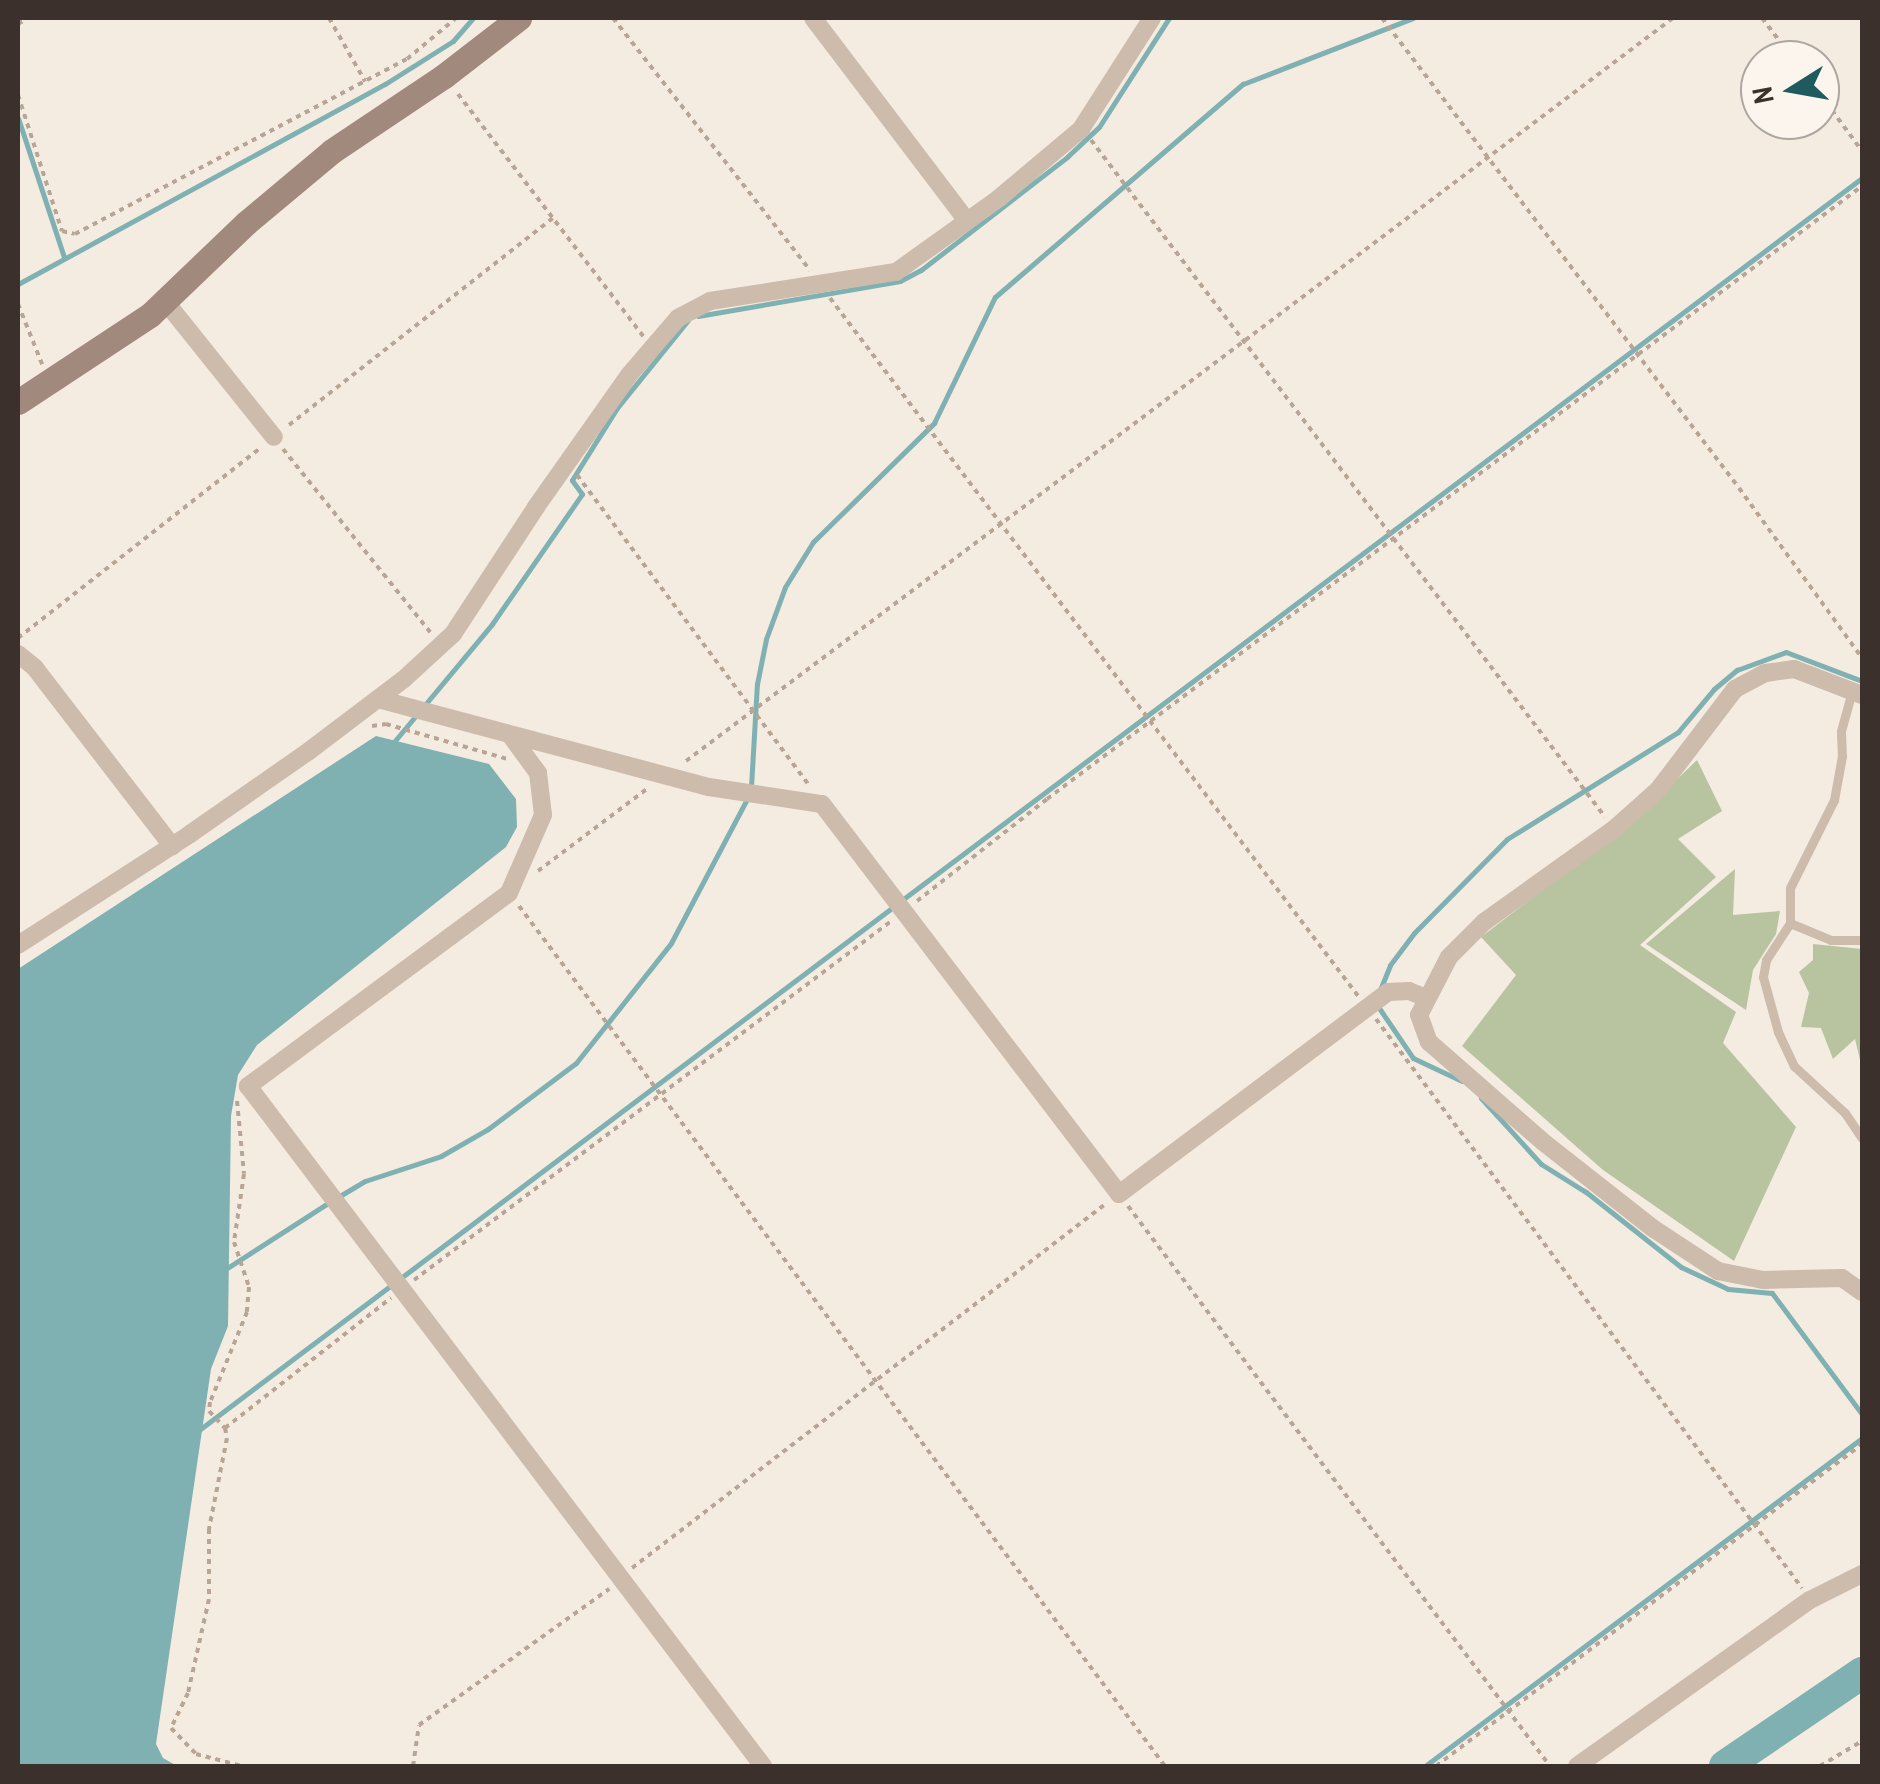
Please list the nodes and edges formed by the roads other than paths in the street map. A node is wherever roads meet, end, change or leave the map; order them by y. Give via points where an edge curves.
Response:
1 (519, 18) edge
2 (813, 18) edge
3 (1152, 18) edge
4 (967, 222) junction
5 (165, 300) junction
6 (18, 402) edge
7 (274, 437) road end
8 (18, 654) edge
9 (1857, 693) edge
10 (378, 700) junction
11 (512, 736) junction
12 (172, 846) junction
13 (1790, 923) junction
14 (1862, 940) edge
15 (18, 945) edge
16 (1426, 998) junction
17 (1862, 1138) edge
18 (1862, 1292) edge
19 (1862, 1574) edge
20 (763, 1766) edge
21 (1576, 1766) edge

1 - 5 street via 332,151
2 - 4 street
3 - 4 street via 1081,129
4 - 10 street via 896,272 694,307 654,346 441,646
5 - 6 street
5 - 7 street
8 - 12 street
9 - 13 lane via 1840,731 1834,800 1790,888
9 - 16 street via 1794,669 1765,673 1736,689 1658,790 1484,922 1449,957
10 - 11 street
10 - 12 street
11 - 16 street via 672,778 822,804 1119,1194 1388,992
11 - 20 street via 533,766 543,815 509,893 248,1086
12 - 15 street
13 - 14 lane via 1831,940
13 - 17 lane via 1766,960 1768,1002 1794,1066
16 - 18 street via 1419,1015 1430,1042 1654,1229 1718,1271 1764,1280 1842,1278
19 - 21 street via 1810,1600

